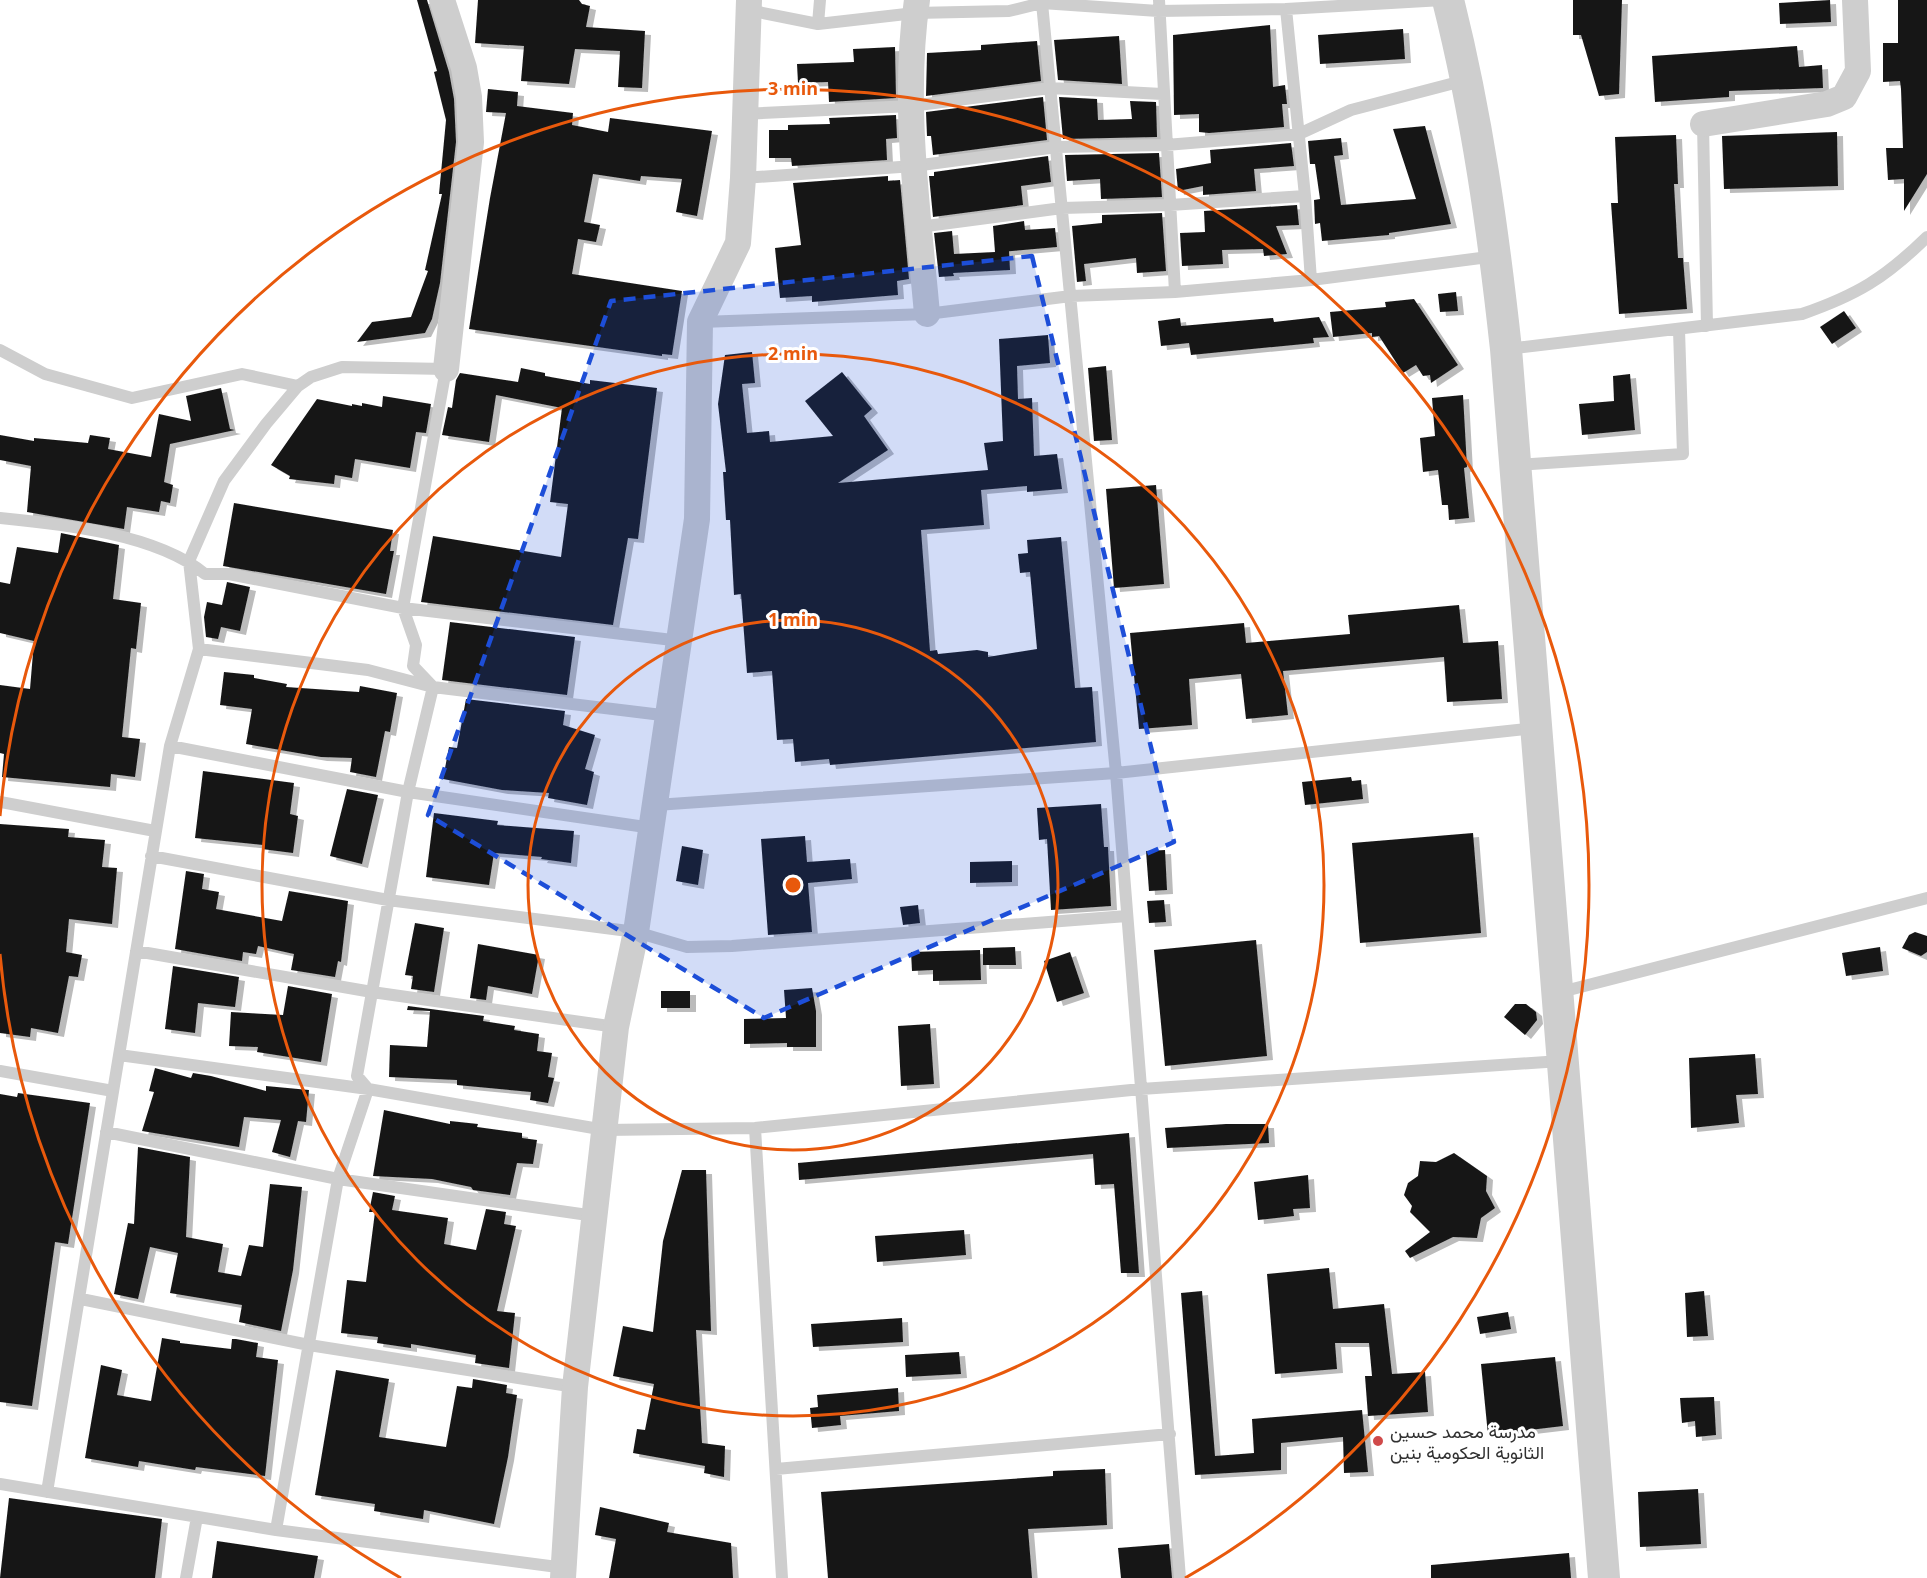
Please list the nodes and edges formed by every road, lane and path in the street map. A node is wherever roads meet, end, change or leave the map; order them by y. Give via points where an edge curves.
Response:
1 (442, 0) edge
2 (820, 0) edge
3 (1446, 0) edge
4 (1855, 0) edge
5 (1042, 3) junction
6 (748, 5) edge
7 (916, 6) edge
8 (1009, 6) edge
9 (1159, 6) edge
10 (1286, 9) junction
11 (818, 24) junction
12 (1468, 79) junction
13 (1050, 88) junction
14 (1162, 94) junction
15 (911, 106) junction
16 (743, 114) junction
17 (1703, 124) joint
18 (1299, 134) junction
19 (1166, 146) junction
20 (1057, 147) junction
21 (914, 166) junction
22 (743, 178) junction
23 (1305, 196) junction
24 (1170, 205) junction
25 (1062, 208) junction
26 (919, 227) junction
27 (1927, 237) edge
28 (1496, 256) junction
29 (1311, 280) junction
30 (1175, 291) junction
31 (1071, 296) junction
32 (927, 314) junction
33 (699, 322) junction
34 (1707, 326) junction
35 (1679, 330) junction
36 (1506, 349) junction
37 (0, 350) edge
38 (446, 369) junction
39 (298, 386) junction
40 (1515, 465) junction
41 (0, 518) edge
42 (189, 561) junction
43 (403, 608) junction
44 (681, 641) junction
45 (199, 649) junction
46 (433, 687) junction
47 (670, 716) junction
48 (1535, 728) junction
49 (170, 746) junction
50 (1116, 773) junction
51 (408, 792) junction
52 (0, 802) edge
53 (654, 817) junction
54 (155, 831) junction
55 (151, 856) junction
56 (1927, 898) edge
57 (388, 900) junction
58 (1127, 916) junction
59 (636, 932) junction
60 (136, 951) junction
61 (372, 992) junction
62 (1556, 993) junction
63 (616, 1027) junction
64 (119, 1054) junction
65 (1561, 1062) junction
66 (0, 1071) edge
67 (368, 1089) junction
68 (1141, 1089) junction
69 (113, 1091) junction
70 (755, 1128) junction
71 (605, 1131) junction
72 (106, 1132) junction
73 (338, 1179) junction
74 (595, 1216) junction
75 (81, 1299) junction
76 (309, 1345) junction
77 (575, 1387) junction
78 (1170, 1434) junction
79 (776, 1469) junction
80 (0, 1484) edge
81 (47, 1492) junction
82 (197, 1517) junction
83 (276, 1530) junction
84 (564, 1573) edge
85 (186, 1578) edge
86 (782, 1578) edge
87 (1180, 1578) edge
88 (1604, 1578) edge

1 - 38 street via 470,97 471,142
2 - 11 lane
3 - 10 lane
3 - 12 street
4 - 17 street via 1858,71 1844,97 1827,104
5 - 8 lane
5 - 9 lane
5 - 13 lane
6 - 11 lane
6 - 16 street
7 - 8 lane
7 - 11 lane
7 - 15 street
9 - 10 lane
9 - 14 lane
10 - 18 lane
12 - 18 lane via 1351,110
12 - 28 street
13 - 14 lane
13 - 15 lane
13 - 20 lane
14 - 19 lane
15 - 16 lane
15 - 21 street
16 - 22 street
17 - 34 lane
18 - 19 lane
18 - 23 lane
19 - 20 lane
19 - 24 lane
20 - 21 lane
20 - 25 lane
21 - 22 lane
21 - 26 street
22 - 33 street via 738,243
23 - 24 lane
23 - 29 lane
24 - 25 lane
24 - 30 lane
25 - 26 lane
25 - 31 lane
26 - 32 street
27 - 34 lane via 1898,266 1848,298 1802,314
28 - 29 lane
28 - 36 street
29 - 30 lane
30 - 31 lane
31 - 32 lane
31 - 50 lane
32 - 33 lane
33 - 44 street via 697,519
34 - 35 lane
35 - 36 lane
35 - 40 lane via 1683,454
36 - 40 street
37 - 39 lane via 45,374 132,398 242,374
38 - 39 lane via 342,367 310,377
38 - 43 lane
39 - 42 lane via 224,481
40 - 48 street
41 - 42 lane via 43,522 135,541
42 - 43 lane via 205,574 230,574
42 - 45 lane
43 - 44 lane
43 - 46 lane via 416,645 413,666
44 - 47 street
45 - 46 lane via 368,670
45 - 49 lane
46 - 47 lane
46 - 51 lane
47 - 53 street
48 - 50 lane
48 - 62 street
49 - 51 lane
49 - 54 lane
50 - 53 lane
50 - 58 lane
51 - 53 lane
51 - 57 lane
52 - 54 lane
53 - 59 street
54 - 55 lane
55 - 57 lane
55 - 60 lane
56 - 62 lane
57 - 59 lane
57 - 61 lane
58 - 59 lane via 732,946 687,947
58 - 68 lane
59 - 63 street
60 - 61 lane
60 - 64 lane
61 - 63 lane
61 - 67 lane via 357,1076
62 - 65 street
63 - 71 street
64 - 67 lane
64 - 69 lane
65 - 68 lane
65 - 88 street
66 - 69 lane
67 - 71 lane
67 - 73 lane
68 - 70 lane
68 - 78 lane
69 - 72 lane
70 - 71 lane
70 - 79 lane
71 - 74 street
72 - 73 lane
72 - 75 lane
73 - 74 lane
73 - 76 lane
74 - 77 street
75 - 76 lane
75 - 81 lane
76 - 77 lane
76 - 83 lane
77 - 84 street
78 - 79 lane
78 - 87 lane
79 - 86 lane
80 - 81 lane
81 - 82 lane
82 - 83 lane
82 - 85 lane
83 - 84 lane

